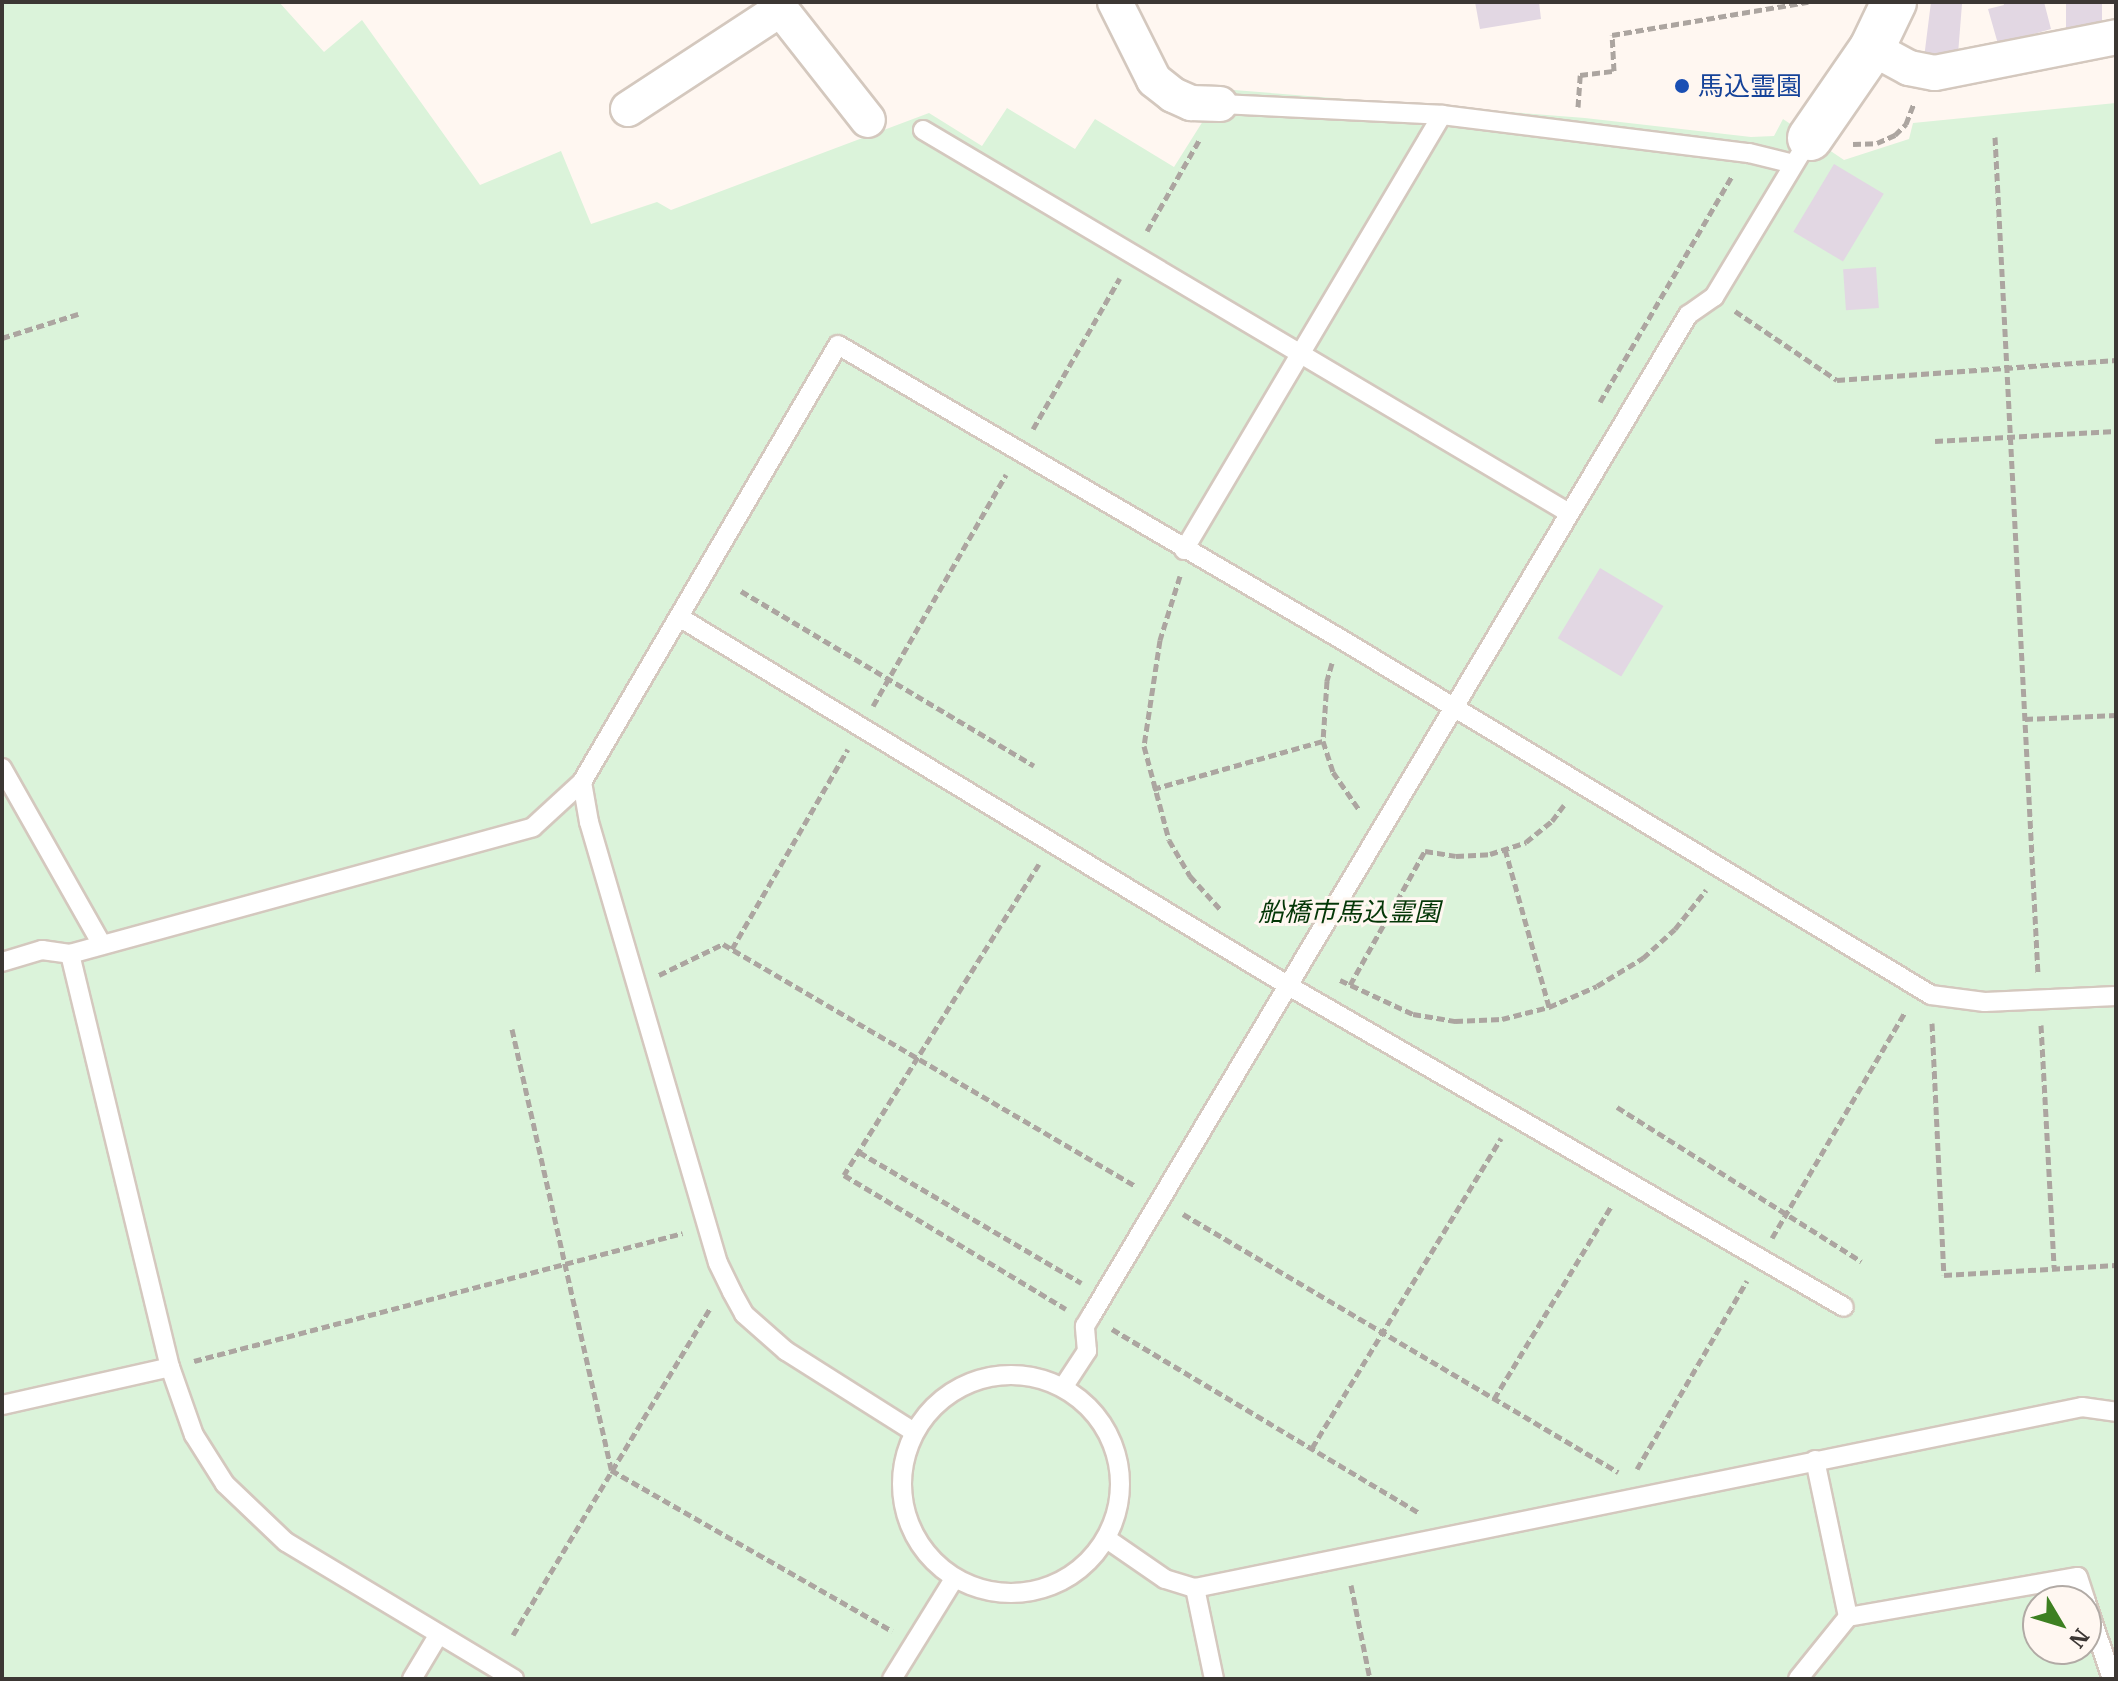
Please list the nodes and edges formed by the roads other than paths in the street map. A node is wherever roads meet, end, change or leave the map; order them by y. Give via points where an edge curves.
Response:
1 (1115, 2) edge
2 (1894, 2) edge
3 (778, 6) edge
4 (2116, 37) edge
5 (1872, 48) junction
6 (1220, 104) joint
7 (628, 109) dead end
8 (1442, 115) junction
9 (868, 120) dead end
10 (923, 130) dead end
11 (1815, 149) junction
12 (1299, 354) junction
13 (1569, 513) junction
14 (1187, 552) junction
15 (679, 617) junction
16 (1453, 709) junction
17 (2, 768) edge
18 (582, 782) junction
19 (102, 945) junction
20 (70, 954) junction
21 (2, 962) edge
22 (1287, 985) junction
23 (2116, 996) edge
24 (1844, 1307) dead end
25 (170, 1367) junction
26 (1064, 1386) junction
27 (2, 1405) edge
28 (2116, 1412) edge
29 (914, 1432) junction
30 (1815, 1460) junction
31 (1107, 1539) junction
32 (954, 1579) junction
33 (2032, 1585) edge
34 (2081, 1585) edge
35 (2022, 1587) edge
36 (1195, 1588) junction
37 (1848, 1617) junction
38 (439, 1634) junction
39 (2102, 1649) edge
40 (412, 1679) edge
41 (514, 1679) edge
42 (892, 1679) edge
43 (1214, 1679) edge
44 (1798, 1679) edge
45 (2112, 1679) edge

1 - 6 street via 1154,80 1191,103
2 - 5 street
3 - 7 street
3 - 9 street
4 - 5 street via 1935,73 1909,68
5 - 11 street
6 - 8 lane
8 - 11 lane via 1749,153
8 - 12 lane
10 - 12 lane
11 - 13 lane via 1714,297 1688,315
12 - 13 lane
12 - 14 lane
13 - 16 lane
14 - 15 lane via 838,345
14 - 16 lane
15 - 18 lane
15 - 22 lane
16 - 22 lane
16 - 23 lane via 1931,995 1985,1002
17 - 19 lane
18 - 19 lane via 533,827
18 - 29 lane via 589,822 726,1281 744,1314 786,1351
19 - 20 lane
20 - 21 lane via 42,950
20 - 25 lane
22 - 24 lane
22 - 26 lane via 1089,1319 1087,1351
25 - 27 lane
25 - 38 lane via 194,1435 225,1484 254,1515 286,1542
26 - 29 lane via 1031,1375 996,1374 963,1385 935,1404
26 - 31 lane via 1098,1414 1117,1453 1121,1497
28 - 30 lane via 2082,1407
29 - 32 lane via 903,1464 901,1497 910,1530 928,1558
30 - 36 lane
30 - 37 lane
31 - 32 lane via 1078,1571 1038,1590 995,1593
31 - 36 lane via 1165,1579
32 - 42 lane
33 - 34 lane via 2078,1577
35 - 37 lane
36 - 43 lane
37 - 44 lane
38 - 40 lane
38 - 41 lane
39 - 45 lane

